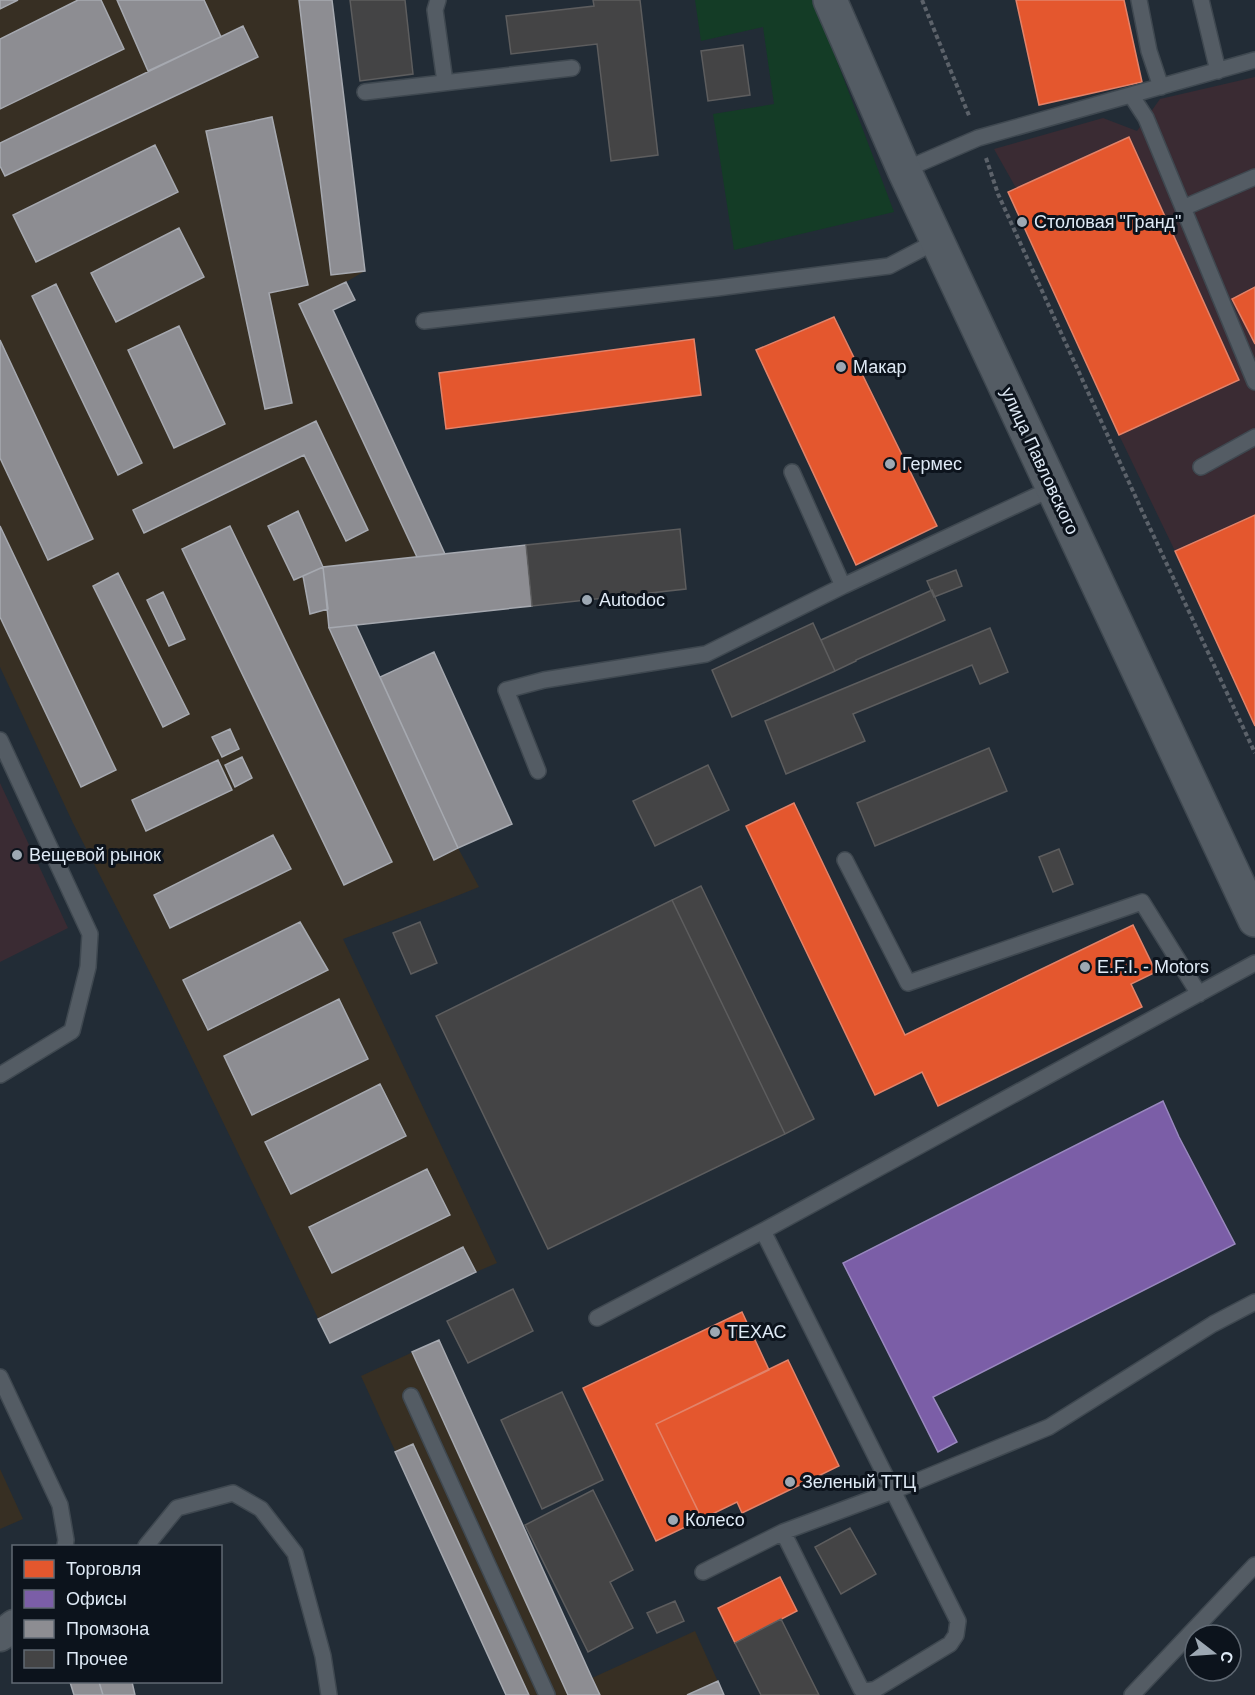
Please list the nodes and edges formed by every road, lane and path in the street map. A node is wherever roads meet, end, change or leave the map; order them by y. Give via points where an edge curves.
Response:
1 (438, 0) edge
2 (830, 0) edge
3 (922, 0) edge
4 (1139, 0) edge
5 (1201, 0) edge
6 (1255, 60) edge
7 (572, 68) dead end
8 (1218, 71) junction
9 (445, 82) junction
10 (1161, 87) junction
11 (365, 92) dead end
12 (1131, 95) junction
13 (978, 138) junction
14 (903, 170) junction
15 (1255, 177) edge
16 (1183, 208) junction
17 (937, 240) junction
18 (424, 321) dead end
19 (1255, 382) edge
20 (1255, 437) edge
21 (1200, 467) dead end
22 (792, 472) dead end
23 (1053, 488) junction
24 (843, 586) junction
25 (0, 740) edge
26 (1255, 753) edge
27 (538, 771) dead end
28 (844, 860) dead end
29 (1255, 920) edge
30 (1255, 963) edge
31 (1198, 994) junction
32 (0, 1075) edge
33 (763, 1231) junction
34 (1255, 1302) edge
35 (597, 1318) dead end
36 (0, 1377) edge
37 (411, 1396) dead end
38 (893, 1491) junction
39 (783, 1532) junction
40 (65, 1545) edge
41 (147, 1545) edge
42 (1255, 1566) edge
43 (703, 1572) dead end
44 (12, 1627) edge
45 (0, 1636) edge
46 (329, 1695) edge
47 (547, 1695) edge
48 (1132, 1695) edge

1 - 9 lane via 435,10
2 - 14 street, улица Павловского
3 - 13 path
4 - 10 lane
5 - 8 lane
6 - 8 lane
7 - 9 lane
8 - 10 lane
9 - 11 lane
10 - 12 lane
12 - 13 lane
12 - 16 lane via 1146,118
13 - 14 lane
13 - 26 path via 998,194
14 - 17 street, улица Павловского
15 - 16 lane
16 - 19 lane
17 - 18 lane via 889,266
17 - 23 street, улица Павловского
20 - 21 lane
22 - 24 lane
23 - 24 lane
23 - 29 street, улица Павловского
24 - 27 lane via 706,654 544,680 506,690
25 - 32 lane via 90,934 88,967 72,1030
28 - 31 lane via 908,983 1142,902
30 - 31 lane
31 - 33 lane
33 - 35 lane
33 - 38 lane
34 - 38 lane via 1049,1427
36 - 40 lane via 60,1505
37 - 47 lane
38 - 39 lane
38 - 39 lane via 958,1621 950,1644 876,1689 861,1689
39 - 43 lane
41 - 46 lane via 177,1508 233,1493 261,1509 296,1553
42 - 48 lane
44 - 45 street

